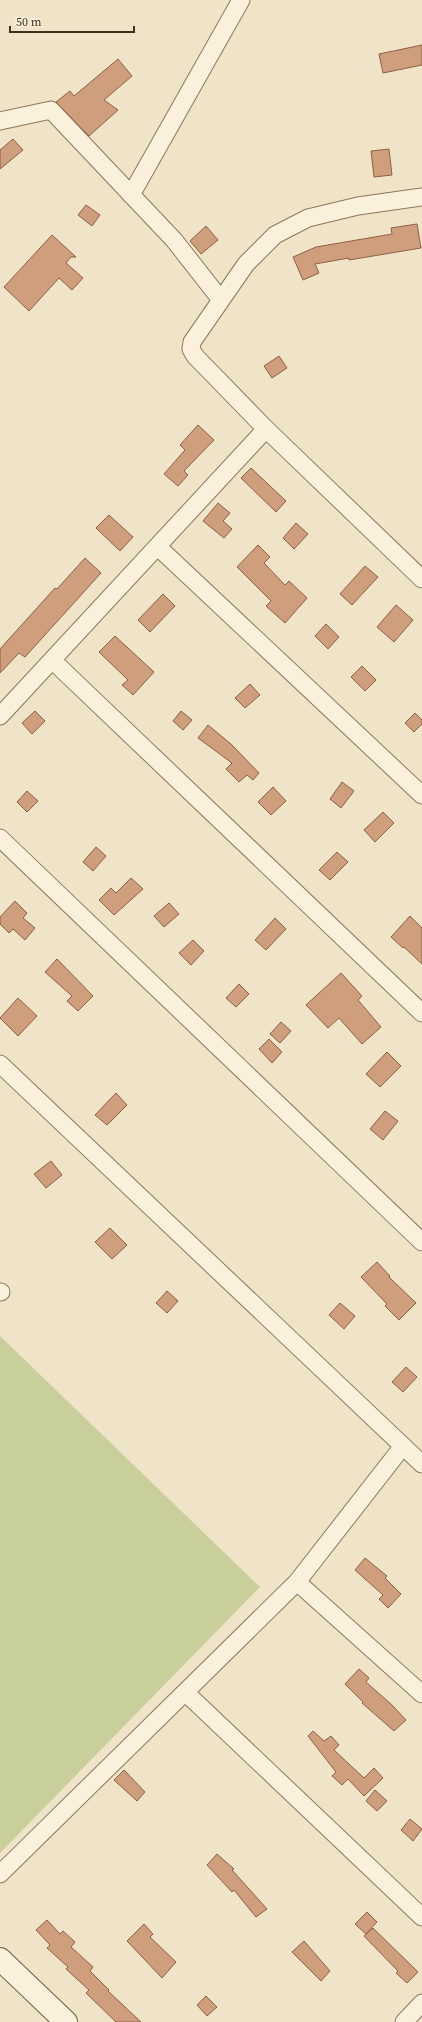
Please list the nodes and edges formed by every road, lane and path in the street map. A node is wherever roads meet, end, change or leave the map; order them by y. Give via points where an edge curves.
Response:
1 (241, 0) edge
2 (0, 121) edge
3 (131, 194) junction
4 (422, 197) edge
5 (221, 300) junction
6 (266, 429) junction
7 (158, 547) junction
8 (422, 579) edge
9 (52, 660) junction
10 (0, 716) edge
11 (422, 795) edge
12 (0, 838) edge
13 (422, 1013) edge
14 (0, 1064) edge
15 (422, 1242) edge
16 (403, 1446) junction
17 (422, 1464) edge
18 (297, 1582) junction
19 (186, 1692) junction
20 (422, 1694) edge
21 (0, 1874) edge
22 (422, 1917) edge
23 (0, 1959) edge
24 (422, 2002) edge
25 (66, 2022) edge
26 (404, 2022) edge

1 - 3 street
2 - 3 street via 51,110
3 - 5 street via 174,240
4 - 5 street via 358,206 308,218 275,235 246,264
5 - 6 street via 192,342 191,349
6 - 7 street
6 - 8 street
7 - 9 street
7 - 11 street
9 - 10 street
9 - 13 street
12 - 15 street
14 - 16 street
16 - 17 street
16 - 18 street
18 - 19 street
18 - 20 street
19 - 21 street
19 - 22 street
23 - 25 main road
24 - 26 street

